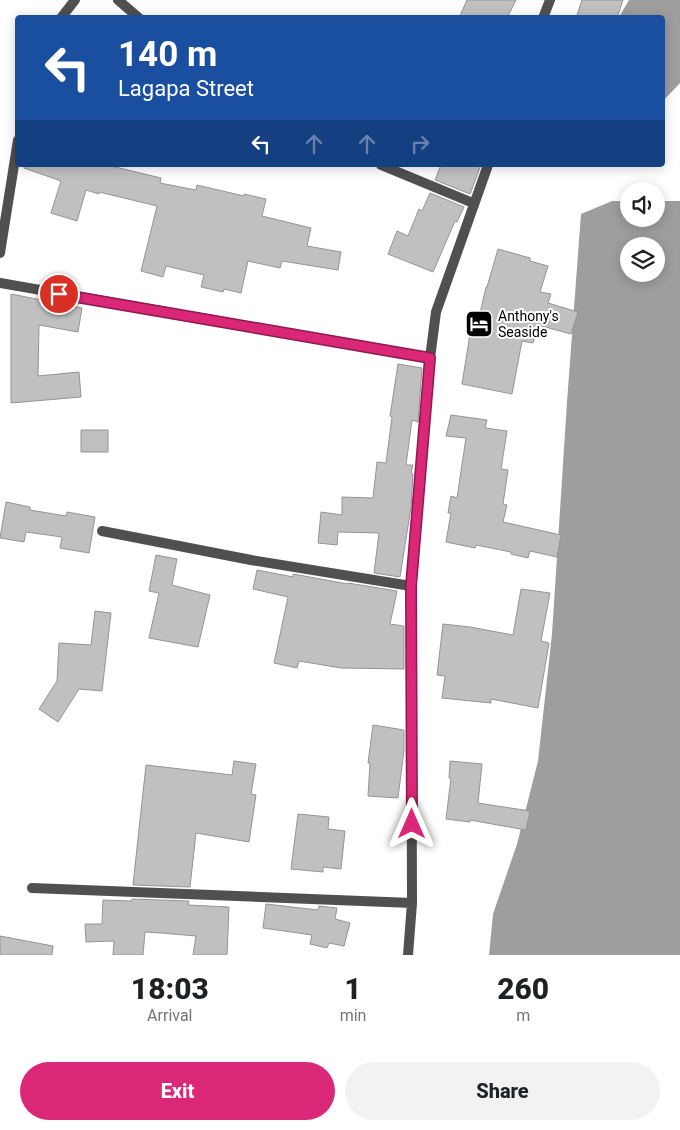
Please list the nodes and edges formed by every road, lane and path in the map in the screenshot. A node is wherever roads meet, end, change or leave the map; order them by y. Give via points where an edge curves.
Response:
1 (75, 0) edge
2 (118, 0) edge
3 (550, 0) edge
4 (63, 15) edge
5 (136, 15) edge
6 (544, 15) edge
7 (15, 159) edge
8 (386, 167) edge
9 (487, 167) edge
10 (473, 203) junction
11 (0, 253) edge
12 (0, 283) edge
13 (430, 358) junction
14 (102, 531) dead end
15 (411, 586) junction
16 (32, 888) dead end
17 (412, 903) junction
18 (408, 955) edge

1 - 4 street
2 - 5 street
3 - 6 street
7 - 11 street
8 - 10 street
9 - 10 street
10 - 13 street via 436,312
12 - 13 street
13 - 15 street
14 - 15 street
15 - 17 street
16 - 17 street
17 - 18 street

